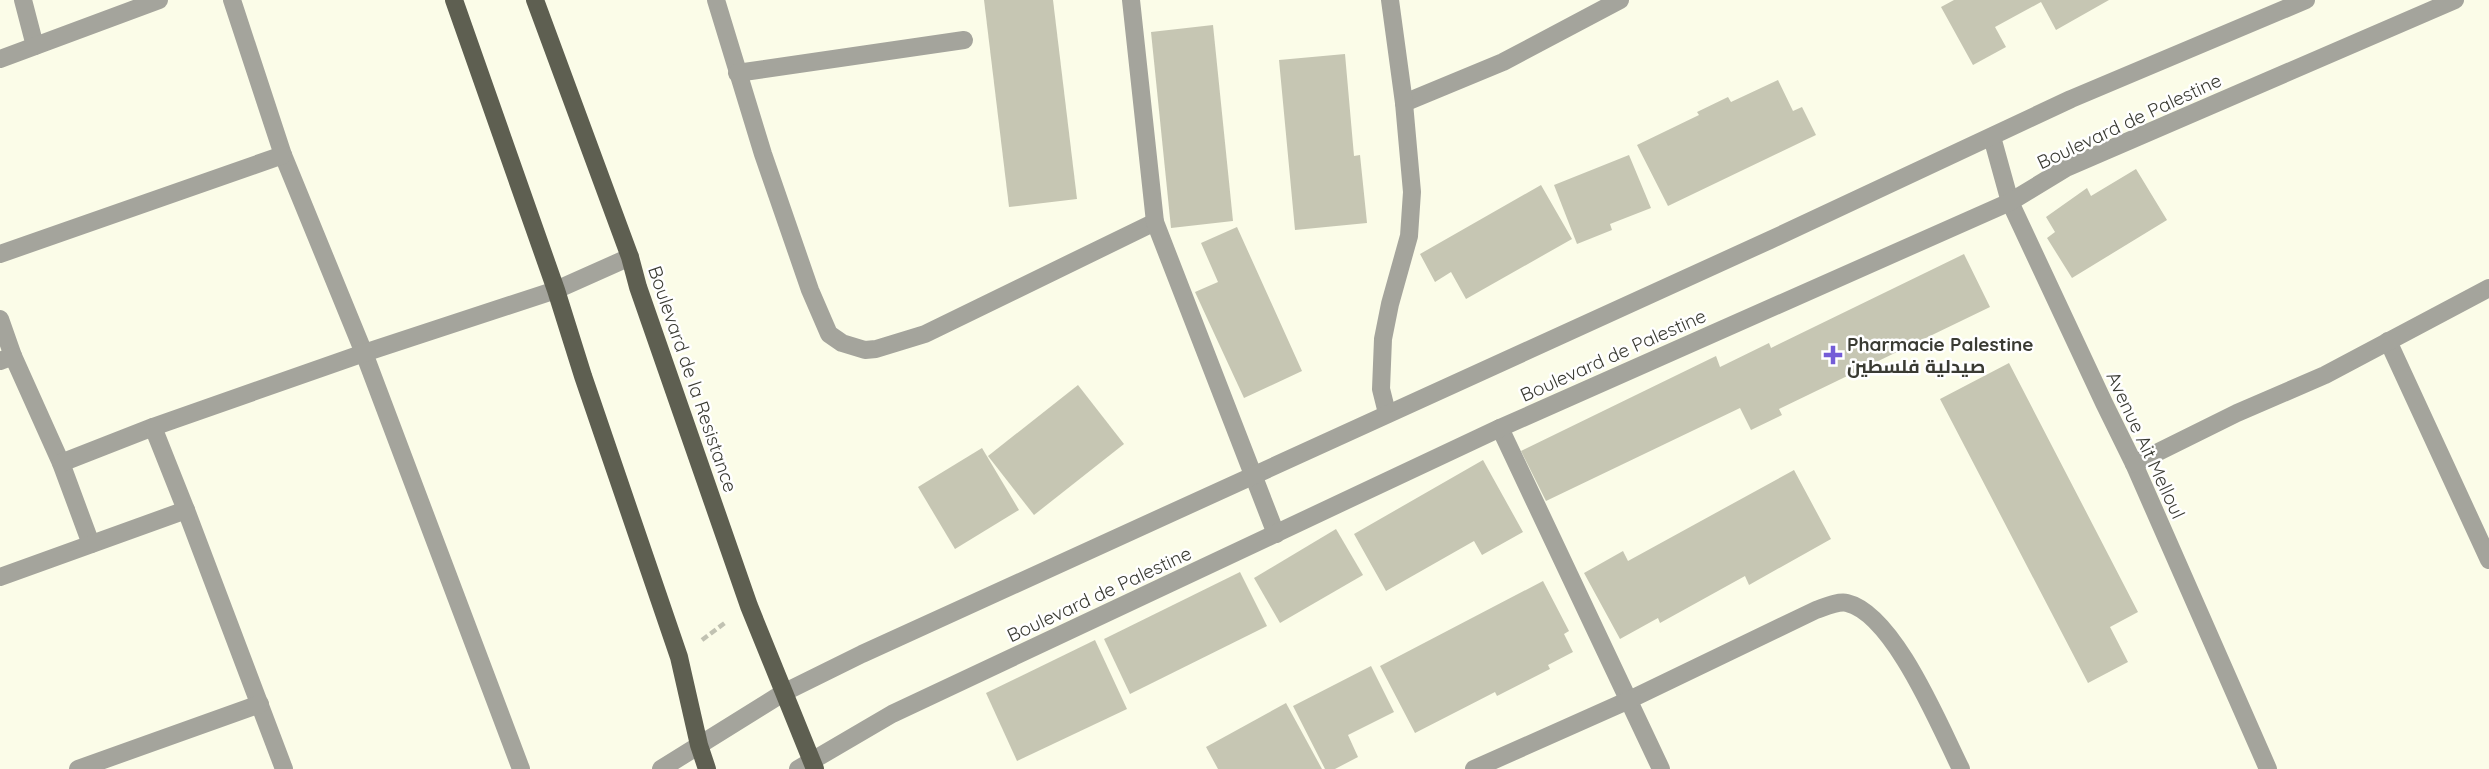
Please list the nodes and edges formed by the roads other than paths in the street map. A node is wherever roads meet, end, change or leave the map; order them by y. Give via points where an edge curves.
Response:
1 (23, 0) edge
2 (159, 0) edge
3 (232, 0) edge
4 (454, 0) edge
5 (535, 0) edge
6 (716, 0) edge
7 (1131, 0) edge
8 (1390, 0) edge
9 (1620, 0) edge
10 (2306, 0) edge
11 (2455, 0) edge
12 (964, 40) dead end
13 (35, 46) junction
14 (0, 59) edge
15 (737, 73) junction
16 (1404, 103) junction
17 (1992, 137) junction
18 (284, 155) junction
19 (2010, 202) junction
20 (1155, 222) junction
21 (0, 254) edge
22 (630, 257) junction
23 (2489, 288) edge
24 (556, 290) junction
25 (0, 319) edge
26 (2388, 341) junction
27 (364, 353) junction
28 (7, 358) edge
29 (1387, 413) junction
30 (153, 428) junction
31 (1500, 428) junction
32 (61, 463) junction
33 (2134, 464) junction
34 (1254, 476) junction
35 (186, 510) junction
36 (1276, 534) junction
37 (91, 544) junction
38 (2489, 560) edge
39 (0, 577) edge
40 (783, 693) junction
41 (1629, 700) junction
42 (260, 704) junction
43 (699, 745) junction
44 (808, 766) edge
45 (78, 769) edge
46 (284, 769) edge
47 (520, 769) edge
48 (661, 769) edge
49 (707, 769) edge
50 (1474, 769) edge
51 (1661, 769) edge
52 (1961, 769) edge
53 (2268, 769) edge

1 - 13 street
2 - 13 street
3 - 18 street
4 - 24 main road
5 - 22 main road, Boulevard de la Resistance
6 - 15 street
7 - 20 street
8 - 16 street
9 - 16 street via 1503,62
10 - 17 street, Boulevard de Palestine
11 - 19 street, Boulevard de Palestine via 2066,168
12 - 15 street
13 - 14 street
15 - 20 street via 822,320 829,334 852,347 876,349 925,334
16 - 29 street via 1412,212 1383,340 1381,390
17 - 19 street, Avenue Ait Melloul
17 - 29 street, Boulevard de Palestine
18 - 21 street
18 - 27 street
19 - 31 street, Boulevard de Palestine
19 - 33 street, Avenue Ait Melloul
20 - 34 street
22 - 24 street
22 - 40 main road, Boulevard de la Resistance
23 - 26 street
24 - 27 street
24 - 43 main road via 678,657
25 - 28 street
26 - 33 street
26 - 38 street
27 - 30 street
27 - 47 street
28 - 32 street
29 - 34 street, Boulevard de Palestine
30 - 32 street
30 - 35 street
31 - 36 street, Boulevard de Palestine
31 - 41 street
32 - 37 street
33 - 53 street, Avenue Ait Melloul
34 - 36 street
34 - 40 street, Boulevard de Palestine
35 - 37 street
35 - 42 street
36 - 44 street, Boulevard de Palestine via 892,714
37 - 39 street
40 - 43 street, Boulevard de Palestine
40 - 44 main road, Boulevard de la Resistance
41 - 50 street
41 - 51 street
41 - 52 street via 1816,610 1844,602 1862,608 1908,664
42 - 45 street
42 - 46 street
43 - 48 street, Boulevard de Palestine
43 - 49 main road

